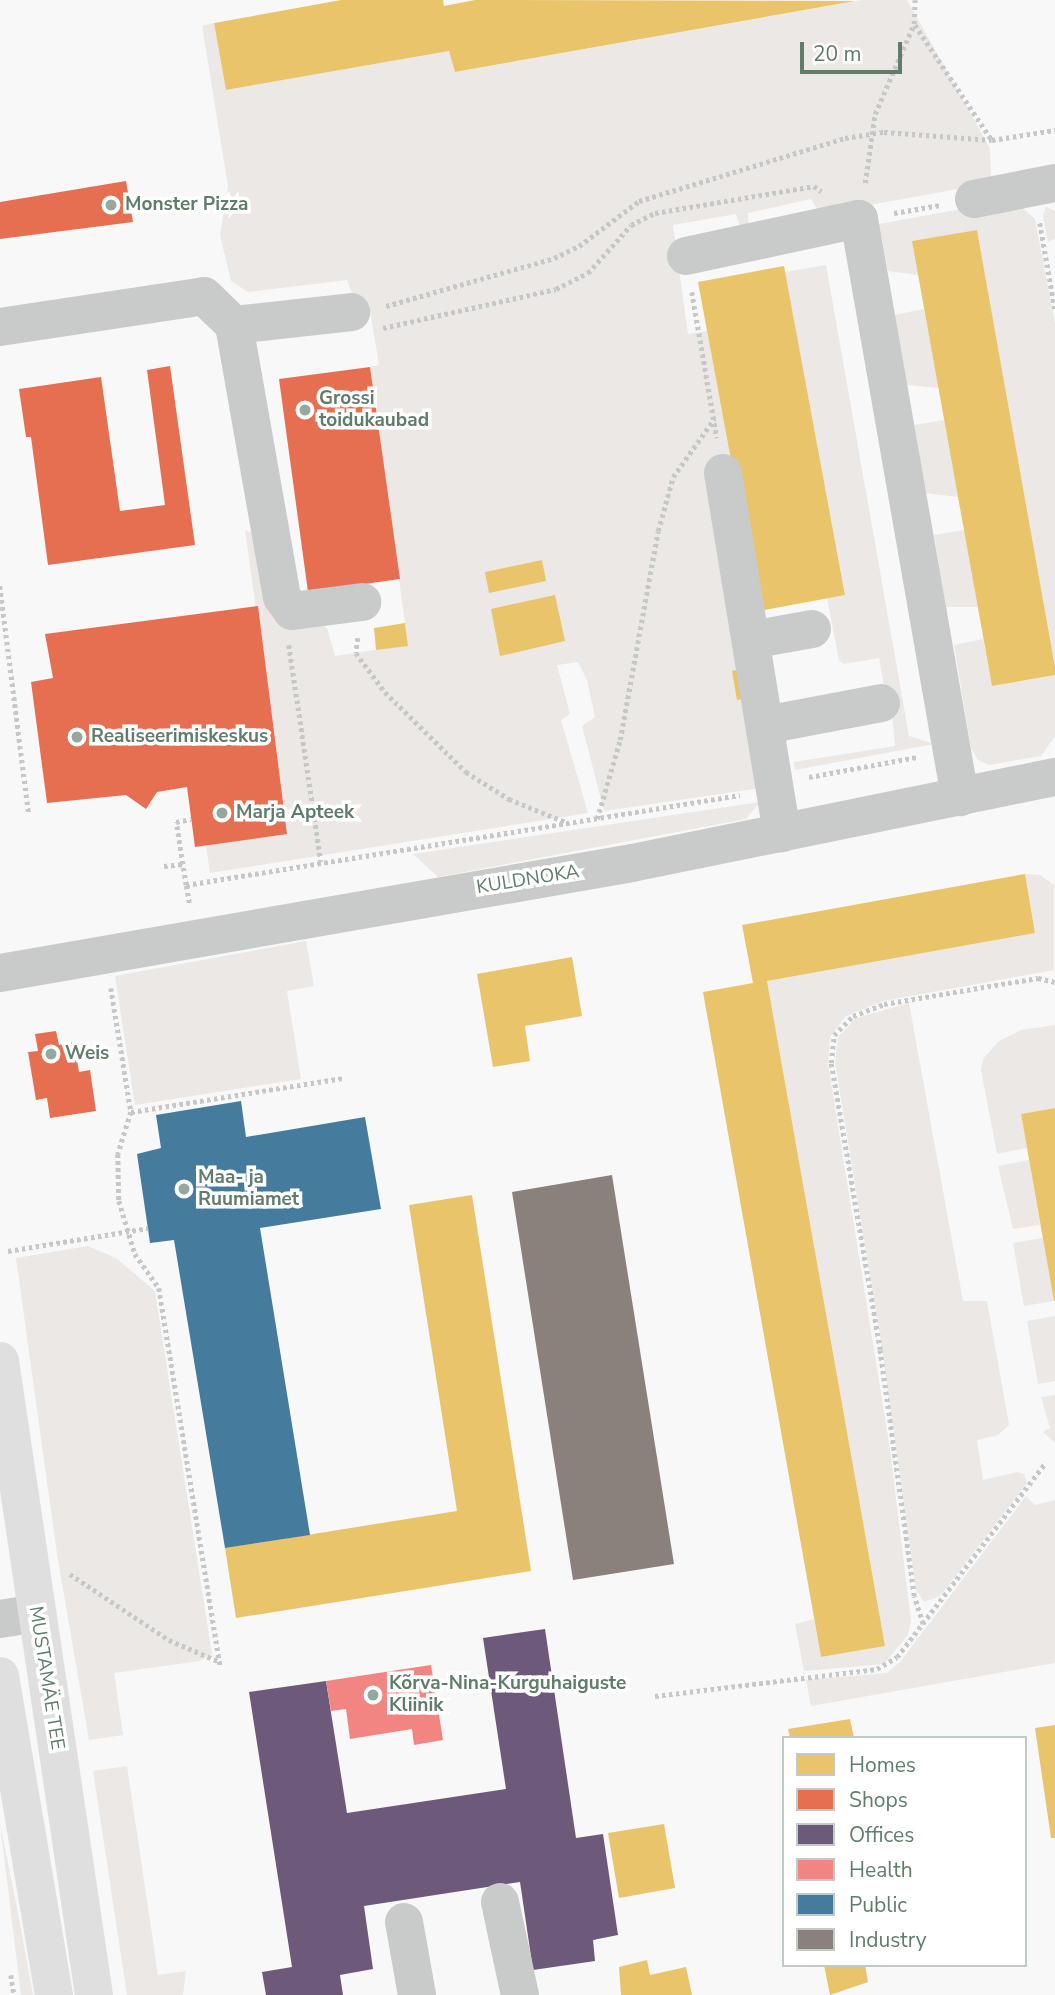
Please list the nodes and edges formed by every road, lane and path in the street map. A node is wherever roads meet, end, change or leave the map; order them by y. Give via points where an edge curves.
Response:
1 (915, 0) edge
2 (914, 24) junction
3 (1055, 130) edge
4 (872, 136) junction
5 (992, 141) junction
6 (1044, 185) edge
7 (974, 199) joint
8 (859, 219) junction
9 (686, 256) joint
10 (1055, 309) edge
11 (351, 312) junction
12 (234, 325) junction
13 (0, 327) edge
14 (714, 419) junction
15 (723, 473) joint
16 (0, 586) edge
17 (282, 597) junction
18 (362, 602) joint
19 (812, 629) dead end
20 (751, 640) junction
21 (881, 703) dead end
22 (765, 725) junction
23 (952, 754) junction
24 (1055, 777) edge
25 (776, 789) junction
26 (960, 797) junction
27 (29, 814) dead end
28 (597, 819) junction
29 (191, 820) dead end
30 (569, 823) junction
31 (782, 833) junction
32 (183, 864) junction
33 (164, 866) dead end
34 (186, 885) dead end
35 (105, 953) junction
36 (0, 973) edge
37 (1055, 982) edge
38 (344, 1078) dead end
39 (131, 1112) junction
40 (148, 1228) dead end
41 (129, 1233) junction
42 (8, 1251) dead end
43 (0, 1361) edge
44 (1046, 1462) dead end
45 (62, 1566) dead end
46 (18, 1616) edge
47 (923, 1624) junction
48 (0, 1676) edge
49 (655, 1696) dead end
50 (500, 1902) dead end
51 (404, 1922) dead end
52 (54, 1995) edge
53 (94, 1995) edge
54 (417, 1995) edge
55 (520, 1995) edge

1 - 2 path
2 - 4 path via 875,114
2 - 5 path
3 - 5 path
4 - 5 path via 884,132
4 - 8 path
4 - 11 path via 808,148 639,201 590,239 554,258 370,311
6 - 7 street
6 - 10 path
7 - 8 path
8 - 9 street
8 - 11 path via 814,186 655,213 631,225 588,274 556,289 373,330
8 - 23 street
9 - 14 path
11 - 12 street
12 - 13 street via 204,296
12 - 17 street
14 - 15 path
14 - 28 path via 673,477 657,531 620,740
15 - 20 street
16 - 27 path
17 - 18 street via 292,611
17 - 30 path via 321,862
18 - 30 path via 356,653 427,737 466,772 509,799
19 - 20 street
20 - 22 street
21 - 22 street
22 - 25 street
23 - 25 path via 805,777
23 - 26 street
24 - 26 street, KULDNOKA
25 - 28 path
25 - 31 street
26 - 31 street, KULDNOKA
28 - 30 path
29 - 32 path via 176,822
31 - 35 street, KULDNOKA
32 - 33 path
32 - 34 path
35 - 36 street, KULDNOKA
35 - 39 path
37 - 47 path via 1038,978 884,1004 853,1016 834,1035 835,1090 880,1350 914,1596
38 - 39 path
39 - 41 path via 118,1154 119,1201
40 - 41 path
41 - 42 path
41 - 45 path via 135,1254 159,1288 219,1664 169,1640 81,1585
43 - 46 main road, MUSTAMÄE TEE
44 - 47 path
46 - 53 main road, MUSTAMÄE TEE
47 - 49 path via 897,1657 877,1669
48 - 52 main road
50 - 55 street
51 - 54 street

